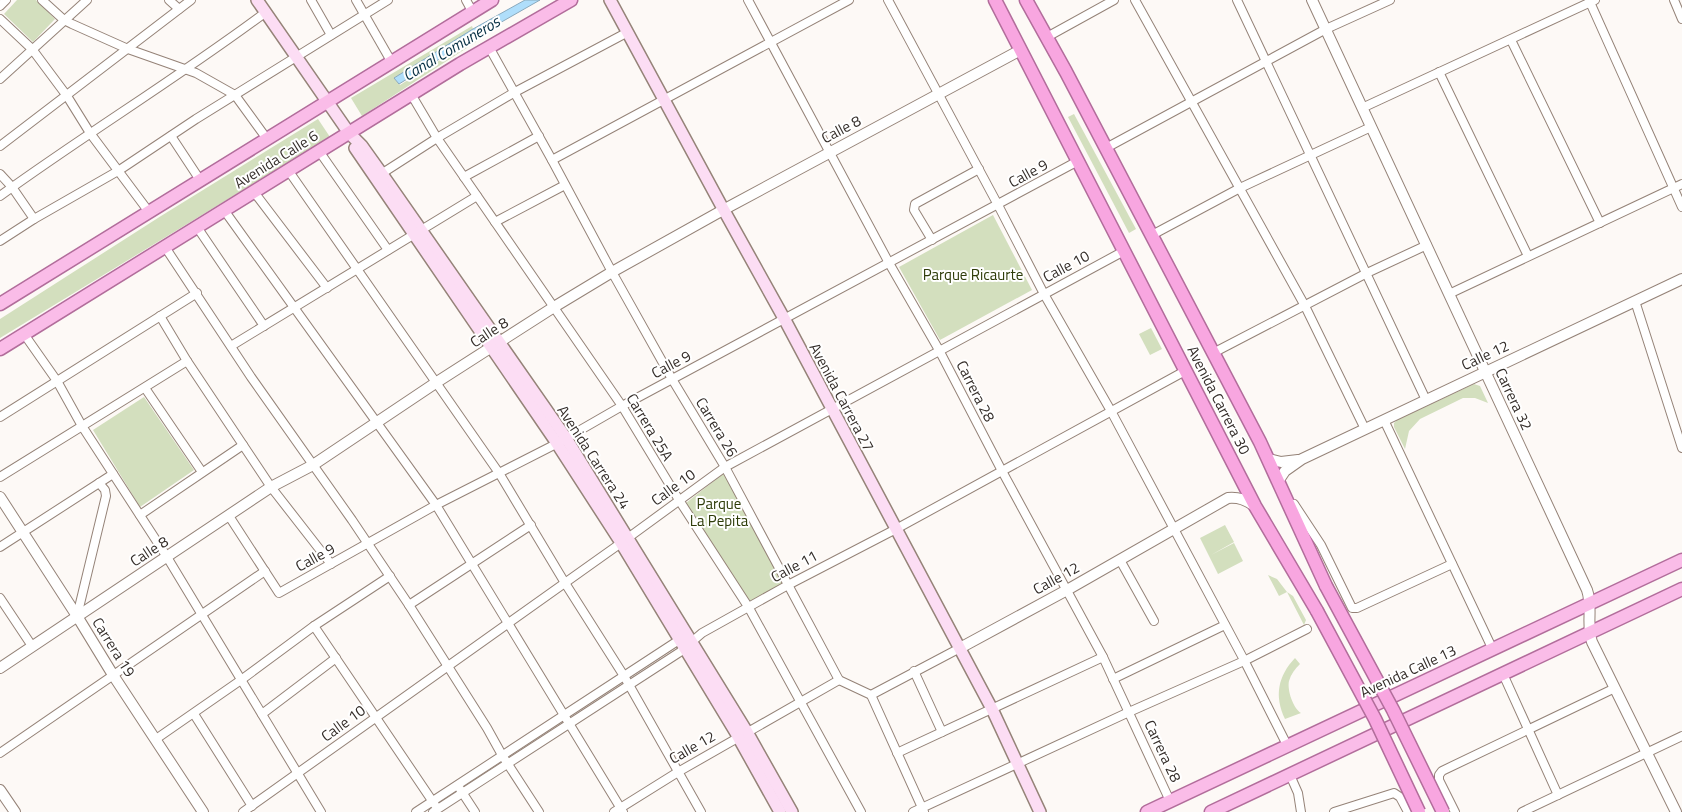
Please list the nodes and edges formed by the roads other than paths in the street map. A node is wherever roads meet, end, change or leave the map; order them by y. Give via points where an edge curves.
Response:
1 (6, 0) edge
2 (42, 0) edge
3 (87, 0) edge
4 (169, 0) edge
5 (191, 0) edge
6 (257, 0) edge
7 (311, 0) edge
8 (356, 0) edge
9 (388, 0) edge
10 (492, 0) edge
11 (571, 0) edge
12 (610, 0) edge
13 (748, 0) edge
14 (849, 0) edge
15 (888, 0) edge
16 (986, 0) edge
17 (995, 0) edge
18 (1027, 0) edge
19 (1114, 0) edge
20 (1135, 0) edge
21 (1237, 0) edge
22 (1312, 0) edge
23 (1390, 0) edge
24 (1674, 0) edge
25 (1591, 1) edge
26 (0, 6) edge
27 (469, 6) edge
28 (179, 9) junction
29 (266, 12) junction
30 (364, 15) junction
31 (0, 19) edge
32 (1682, 19) edge
33 (64, 20) junction
34 (1326, 29) junction
35 (628, 32) junction
36 (331, 35) junction
37 (1047, 37) junction
38 (1511, 40) junction
39 (771, 42) junction
40 (489, 47) junction
41 (32, 49) junction
42 (128, 49) junction
43 (1015, 54) junction
44 (296, 57) junction
45 (391, 61) junction
46 (1266, 61) junction
47 (187, 69) junction
48 (1439, 72) junction
49 (0, 79) edge
50 (514, 92) junction
51 (411, 94) junction
52 (939, 94) junction
53 (235, 95) junction
54 (1042, 95) junction
55 (67, 96) junction
56 (664, 100) junction
57 (327, 102) junction
58 (1192, 102) junction
59 (1362, 108) junction
60 (1371, 127) junction
61 (90, 133) junction
62 (348, 133) junction
63 (171, 136) junction
64 (539, 136) junction
65 (437, 138) junction
66 (267, 139) junction
67 (0, 146) edge
68 (1106, 148) junction
69 (319, 151) junction
70 (831, 152) junction
71 (1311, 155) junction
72 (552, 160) junction
73 (1078, 161) junction
74 (979, 168) junction
75 (288, 170) junction
76 (118, 171) junction
77 (0, 174) edge
78 (378, 176) junction
79 (464, 177) junction
80 (200, 180) junction
81 (1682, 184) edge
82 (565, 185) junction
83 (12, 187) junction
84 (1240, 188) junction
85 (1673, 188) junction
86 (254, 192) junction
87 (0, 196) edge
88 (477, 196) junction
89 (998, 205) junction
90 (1682, 207) edge
91 (224, 210) junction
92 (723, 210) junction
93 (149, 212) junction
94 (34, 219) junction
95 (495, 222) junction
96 (1600, 223) junction
97 (197, 227) junction
98 (418, 232) junction
99 (1152, 235) junction
100 (932, 240) junction
101 (0, 242) edge
102 (1427, 245) junction
103 (166, 247) junction
104 (388, 250) junction
105 (1124, 250) junction
106 (1528, 256) junction
107 (890, 263) junction
108 (358, 269) junction
109 (612, 272) junction
110 (1367, 273) junction
111 (1682, 278) edge
112 (327, 288) junction
113 (197, 293) junction
114 (1044, 294) junction
115 (1449, 294) junction
116 (2, 299) edge
117 (1635, 301) junction
118 (1305, 306) junction
119 (554, 307) junction
120 (293, 308) junction
121 (160, 316) junction
122 (784, 318) junction
123 (264, 326) junction
124 (24, 334) junction
125 (231, 346) junction
126 (496, 346) junction
127 (0, 349) edge
128 (939, 350) junction
129 (1213, 353) junction
130 (187, 361) junction
131 (1185, 371) junction
132 (1486, 372) junction
133 (672, 379) junction
134 (57, 381) junction
135 (437, 382) junction
136 (145, 388) junction
137 (1426, 400) junction
138 (622, 406) junction
139 (831, 408) junction
140 (1110, 411) junction
141 (0, 416) edge
142 (1384, 420) junction
143 (377, 422) junction
144 (82, 426) junction
145 (1365, 429) junction
146 (561, 441) junction
147 (1681, 443) edge
148 (244, 445) junction
149 (1269, 459) junction
150 (1302, 459) junction
151 (313, 465) junction
152 (725, 467) junction
153 (1002, 471) junction
154 (202, 472) junction
155 (500, 473) junction
156 (113, 474) junction
157 (0, 477) edge
158 (99, 483) junction
159 (1281, 484) junction
160 (271, 487) junction
161 (0, 497) edge
162 (679, 500) junction
163 (436, 506) junction
164 (1255, 506) junction
165 (140, 515) junction
166 (229, 516) junction
167 (531, 525) junction
168 (896, 529) junction
169 (1173, 529) junction
170 (24, 532) junction
171 (625, 540) junction
172 (369, 544) junction
173 (0, 547) edge
174 (167, 557) junction
175 (1120, 560) junction
176 (1682, 560) edge
177 (472, 562) junction
178 (331, 564) junction
179 (1452, 564) junction
180 (265, 571) junction
181 (390, 576) junction
182 (565, 583) junction
183 (788, 585) junction
184 (1067, 590) junction
185 (1682, 590) edge
186 (0, 598) edge
187 (1589, 604) junction
188 (409, 605) junction
189 (748, 608) junction
190 (202, 614) junction
191 (77, 616) junction
192 (1154, 621) dead end
193 (509, 623) junction
194 (1225, 625) junction
195 (314, 626) junction
196 (1307, 629) dead end
197 (1589, 633) junction
198 (685, 643) junction
199 (32, 646) junction
200 (960, 648) junction
201 (1493, 650) junction
202 (1103, 657) junction
203 (336, 658) junction
204 (1244, 661) junction
205 (447, 666) junction
206 (0, 668) edge
207 (914, 671) junction
208 (1503, 674) junction
209 (113, 675) junction
210 (624, 676) junction
211 (1113, 679) junction
212 (241, 680) junction
213 (839, 680) junction
214 (628, 685) junction
215 (1615, 688) junction
216 (871, 695) junction
217 (802, 701) junction
218 (992, 709) junction
219 (1129, 712) junction
220 (194, 714) junction
221 (262, 714) junction
222 (564, 715) junction
223 (376, 716) junction
224 (570, 723) junction
225 (1528, 729) junction
226 (942, 732) junction
227 (743, 735) junction
228 (1682, 736) edge
229 (156, 739) junction
230 (1287, 745) junction
231 (0, 752) edge
232 (898, 753) junction
233 (1646, 753) junction
234 (502, 755) junction
235 (507, 763) junction
236 (1017, 763) junction
237 (678, 772) junction
238 (298, 774) junction
239 (1290, 775) junction
240 (457, 785) junction
241 (0, 790) edge
242 (462, 793) junction
243 (1558, 794) junction
244 (433, 801) junction
245 (1170, 801) junction
246 (4, 803) edge
247 (252, 806) junction
248 (923, 810) edge
249 (435, 811) edge
250 (619, 811) edge
251 (15, 812) edge
252 (202, 812) edge
253 (243, 812) edge
254 (321, 812) edge
255 (416, 812) edge
256 (475, 812) edge
257 (539, 812) edge
258 (701, 812) edge
259 (780, 812) edge
260 (792, 812) edge
261 (861, 812) edge
262 (913, 812) edge
263 (1040, 812) edge
264 (1147, 812) edge
265 (1211, 812) edge
266 (1301, 812) edge
267 (1334, 812) edge
268 (1408, 812) edge
269 (1419, 812) edge
270 (1443, 812) edge
271 (1455, 812) edge
272 (1522, 812) edge
273 (1676, 812) edge

1 - 26 street
2 - 33 street
3 - 33 street
4 - 28 street
5 - 28 street
6 - 29 main road, Avenida Carrera 24
7 - 36 street
8 - 30 street
9 - 30 street
10 - 27 main road, Avenida Calle 6
11 - 40 main road, Avenida Calle 6
12 - 35 main road, Avenida Carrera 27
13 - 39 street, Carrera 28
14 - 39 street
15 - 52 street
16 - 43 highway
17 - 54 highway, Avenida Carrera 30
18 - 37 highway, Avenida Carrera 30
19 - 37 street
20 - 58 street
21 - 46 street
22 - 34 street, Carrera 32
23 - 34 street
24 - 32 street
25 - 38 street
25 - 85 street
27 - 45 main road, Avenida Calle 6
28 - 42 street
29 - 44 main road, Avenida Carrera 24
29 - 47 street
30 - 36 street
30 - 45 street
31 - 41 street
33 - 41 street
33 - 42 street
34 - 46 street
34 - 59 street, Carrera 32
35 - 50 street
35 - 56 main road, Avenida Carrera 27
36 - 44 street
37 - 68 highway, Avenida Carrera 30
38 - 48 street
38 - 96 street
39 - 56 street
39 - 70 street, Carrera 28
40 - 50 street, Carrera 26
40 - 51 main road, Avenida Calle 6
41 - 49 street
41 - 55 street
42 - 47 street
42 - 55 street
43 - 52 street, Calle 8
43 - 54 highway
44 - 53 street
44 - 57 main road, Avenida Carrera 24
45 - 57 main road, Avenida Calle 6
46 - 58 street
46 - 71 street
47 - 53 street
47 - 61 street
48 - 59 street
48 - 106 street
50 - 64 street, Carrera 26
50 - 65 street
51 - 62 main road, Avenida Calle 6
51 - 65 street, Carrera 25A
52 - 70 street, Calle 8
52 - 74 street
53 - 63 street
53 - 66 street
54 - 73 highway, Avenida Carrera 30
55 - 61 street
55 - 67 street
56 - 72 street
56 - 92 main road, Avenida Carrera 27
57 - 62 main road, Avenida Carrera 24
57 - 66 main road, Avenida Calle 6
58 - 68 street
58 - 84 street
59 - 60 street, Carrera 32
60 - 71 street
60 - 102 street, Carrera 32
61 - 76 street
61 - 83 street
62 - 69 main road, Avenida Calle 6
62 - 78 main road, Avenida Carrera 24 via 362,146
63 - 76 street
63 - 80 street
64 - 72 street, Carrera 26
64 - 79 street
65 - 78 street
65 - 79 street, Carrera 25A
66 - 80 main road, Avenida Calle 6
68 - 99 highway, Avenida Carrera 30
69 - 75 main road, Avenida Calle 6
69 - 104 street
70 - 92 street, Calle 8
70 - 107 street, Carrera 28
71 - 84 street
71 - 110 street
72 - 82 street, Carrera 26
73 - 89 street, Calle 9
73 - 105 highway, Avenida Carrera 30
74 - 89 street
74 - 100 street via 915,204 914,210
75 - 86 main road, Avenida Calle 6
75 - 108 street
76 - 93 street
76 - 94 street
77 - 83 street
78 - 98 main road, Avenida Carrera 24
79 - 88 street, Carrera 25A
80 - 93 main road, Avenida Calle 6
81 - 85 street
82 - 95 street
82 - 109 street, Carrera 26
83 - 87 street
83 - 94 street
84 - 99 street
84 - 118 street
85 - 90 street
85 - 96 street
86 - 91 main road, Avenida Calle 6
86 - 112 street
88 - 95 street, Carrera 25A
88 - 98 street
89 - 100 street, Calle 9
89 - 114 street
91 - 97 main road, Avenida Calle 6
91 - 120 street
92 - 109 street, Calle 8
92 - 122 main road, Avenida Carrera 27
93 - 116 main road, Avenida Calle 6
94 - 101 street
95 - 119 street, Carrera 25A
96 - 106 street
97 - 103 main road, Avenida Calle 6
97 - 123 street
98 - 104 street
98 - 126 main road, Avenida Carrera 24
99 - 129 highway, Avenida Carrera 30
100 - 107 street, Calle 9
102 - 110 street
102 - 115 street, Carrera 32
103 - 113 street
103 - 124 main road, Avenida Calle 6
104 - 108 street
105 - 114 street, Calle 10
105 - 131 highway, Avenida Carrera 30
106 - 115 street
107 - 122 street, Calle 9
107 - 128 street, Carrera 28
108 - 112 street
108 - 135 street
109 - 119 street, Calle 8
109 - 133 street, Carrera 26
110 - 118 street
110 - 137 street
111 - 117 street, Calle 12
112 - 120 street
113 - 121 street
113 - 125 street
114 - 128 street, Calle 10
114 - 140 street
115 - 132 street, Carrera 32
117 - 132 street, Calle 12
117 - 147 street
118 - 129 street
118 - 145 street
119 - 126 street, Calle 8
119 - 138 street, Carrera 25A
120 - 123 street
120 - 143 street
121 - 130 street
121 - 134 street
122 - 133 street, Calle 9
122 - 139 main road, Avenida Carrera 27
123 - 125 street
124 - 127 main road, Avenida Calle 6
124 - 134 street
125 - 151 street
126 - 135 street, Calle 8
126 - 146 main road, Avenida Carrera 24
128 - 139 street, Calle 10
128 - 153 street, Carrera 28
129 - 149 highway, Avenida Carrera 30
130 - 136 street
130 - 148 street
131 - 140 street, Calle 11
131 - 164 highway, Avenida Carrera 30
132 - 137 street, Calle 12
132 - 187 street, Carrera 32 via 1587,590
133 - 138 street, Calle 9
133 - 152 street, Carrera 26
134 - 141 street
134 - 144 street
135 - 143 street, Calle 8
135 - 155 street
136 - 144 street
136 - 154 street
137 - 142 street, Calle 12
138 - 146 street, Calle 9
138 - 162 street, Carrera 25A
139 - 152 street, Calle 10
139 - 168 main road, Avenida Carrera 27
140 - 153 street, Calle 11
140 - 169 street
142 - 145 street, Calle 12
142 - 179 street
143 - 151 street, Calle 8
143 - 163 street
144 - 156 street
144 - 157 street
145 - 150 street, Calle 12
146 - 155 street, Calle 9
146 - 171 main road, Avenida Carrera 24
148 - 154 street
148 - 160 street
149 - 150 street, Calle 12 via 1281,462
149 - 159 highway, Avenida Carrera 30
150 - 159 street, Calle 12 via 1285,471
151 - 160 street, Calle 8
151 - 172 street
152 - 162 street, Calle 10
152 - 183 street, Carrera 26
153 - 168 street, Calle 11
153 - 184 street, Carrera 28
154 - 165 street
155 - 163 street, Calle 9
155 - 167 street
156 - 158 street
156 - 165 street
158 - 170 street
158 - 191 street via 106,496
159 - 179 street via 1321,545 1352,608
159 - 270 highway, Avenida Carrera 30, bridge via 1326,586
160 - 166 street, Calle 8
160 - 178 street
161 - 170 street, Carrera 19
162 - 171 street, Calle 10
162 - 189 street, Carrera 25A
163 - 172 street, Calle 9
163 - 177 street
164 - 169 street, Calle 12 via 1242,499 1228,498
164 - 269 highway, Avenida Carrera 30, bridge via 1375,719
165 - 174 street
166 - 174 street, Calle 8
166 - 180 street
167 - 177 street
167 - 182 street
168 - 183 street, Calle 11
168 - 200 main road, Avenida Carrera 27
169 - 175 street, Calle 12
169 - 194 street
170 - 173 street
170 - 191 street, Carrera 19
171 - 182 street, Calle 10
171 - 198 main road, Avenida Carrera 24
172 - 178 street, Calle 9
172 - 181 street
174 - 190 street
174 - 191 street, Calle 8
175 - 184 street, Calle 12
175 - 192 street
176 - 187 main road, Avenida Calle 13
177 - 188 street
177 - 193 street
178 - 180 street, Calle 9 via 279,593
179 - 201 street
180 - 190 street
181 - 188 street
181 - 195 street
182 - 193 street, Calle 10
182 - 210 street
183 - 189 street, Calle 11
183 - 213 street, Carrera 26
184 - 200 street, Calle 12
184 - 202 street, Carrera 28
185 - 197 main road
186 - 199 street
187 - 197 street, Carrera 32
187 - 201 main road, Avenida Calle 13
188 - 205 street
189 - 198 street, Calle 11
189 - 217 street, Carrera 25A
190 - 209 street
190 - 212 street
191 - 199 street, Calle 8
191 - 209 street, Carrera 19
193 - 205 street, Calle 10
193 - 222 street
194 - 204 street
194 - 211 street
195 - 203 street
195 - 212 street
196 - 204 street
197 - 208 main road
197 - 215 street, Carrera 32
198 - 210 street, Calle 11
198 - 214 street, Calle 11
198 - 227 main road, Avenida Carrera 24
199 - 206 street, Calle 8
200 - 207 street, Calle 12
200 - 218 main road, Avenida Carrera 27
201 - 230 main road, Avenida Calle 13
202 - 211 street, Carrera 28
202 - 218 street
203 - 221 street
203 - 223 street
204 - 219 street
204 - 230 street
205 - 223 street, Calle 10
205 - 234 street
207 - 216 street, Calle 12
207 - 226 street
208 - 225 street
208 - 239 main road
209 - 229 street, Carrera 19
209 - 231 street
210 - 214 street
210 - 222 street, Calle 11
211 - 219 street, Carrera 28
212 - 220 street
212 - 221 street
213 - 216 street
213 - 217 street, Calle 12
214 - 224 street, Calle 11
214 - 237 street
215 - 225 street
215 - 233 street, Carrera 32
216 - 232 street
217 - 227 street, Calle 12
217 - 261 street, Carrera 25A
218 - 226 street
218 - 236 main road, Avenida Carrera 27
219 - 236 street
219 - 245 street, Carrera 28
220 - 229 street
220 - 247 street
221 - 238 street
222 - 224 street
222 - 234 street, Calle 11
223 - 238 street, Calle 10
223 - 244 street
224 - 235 street, Calle 11
224 - 250 street
225 - 243 street
225 - 271 street via 1439,775
226 - 232 street
227 - 237 street, Calle 12
227 - 259 main road, Avenida Carrera 24
227 - 260 main road, Avenida Carrera 24
228 - 233 street
229 - 252 street, Carrera 19
230 - 245 main road, Avenida Calle 13
232 - 248 street
233 - 243 street
233 - 273 street, Carrera 32
234 - 235 street
234 - 240 street, Calle 11
235 - 242 street, Calle 11
235 - 257 street
236 - 248 street
236 - 263 main road, Avenida Carrera 27
237 - 250 street, Calle 12
237 - 258 street
238 - 247 street, Calle 10
238 - 254 street
239 - 265 main road
239 - 266 street
240 - 242 street
240 - 244 street, Calle 11
241 - 246 street
242 - 249 street, Calle 11
242 - 256 street
243 - 272 street
244 - 249 street
244 - 255 street, Calle 11
245 - 264 main road, Avenida Calle 13
246 - 251 street
247 - 253 street, Calle 10
248 - 262 street
267 - 268 street via 1388,794 1400,797

